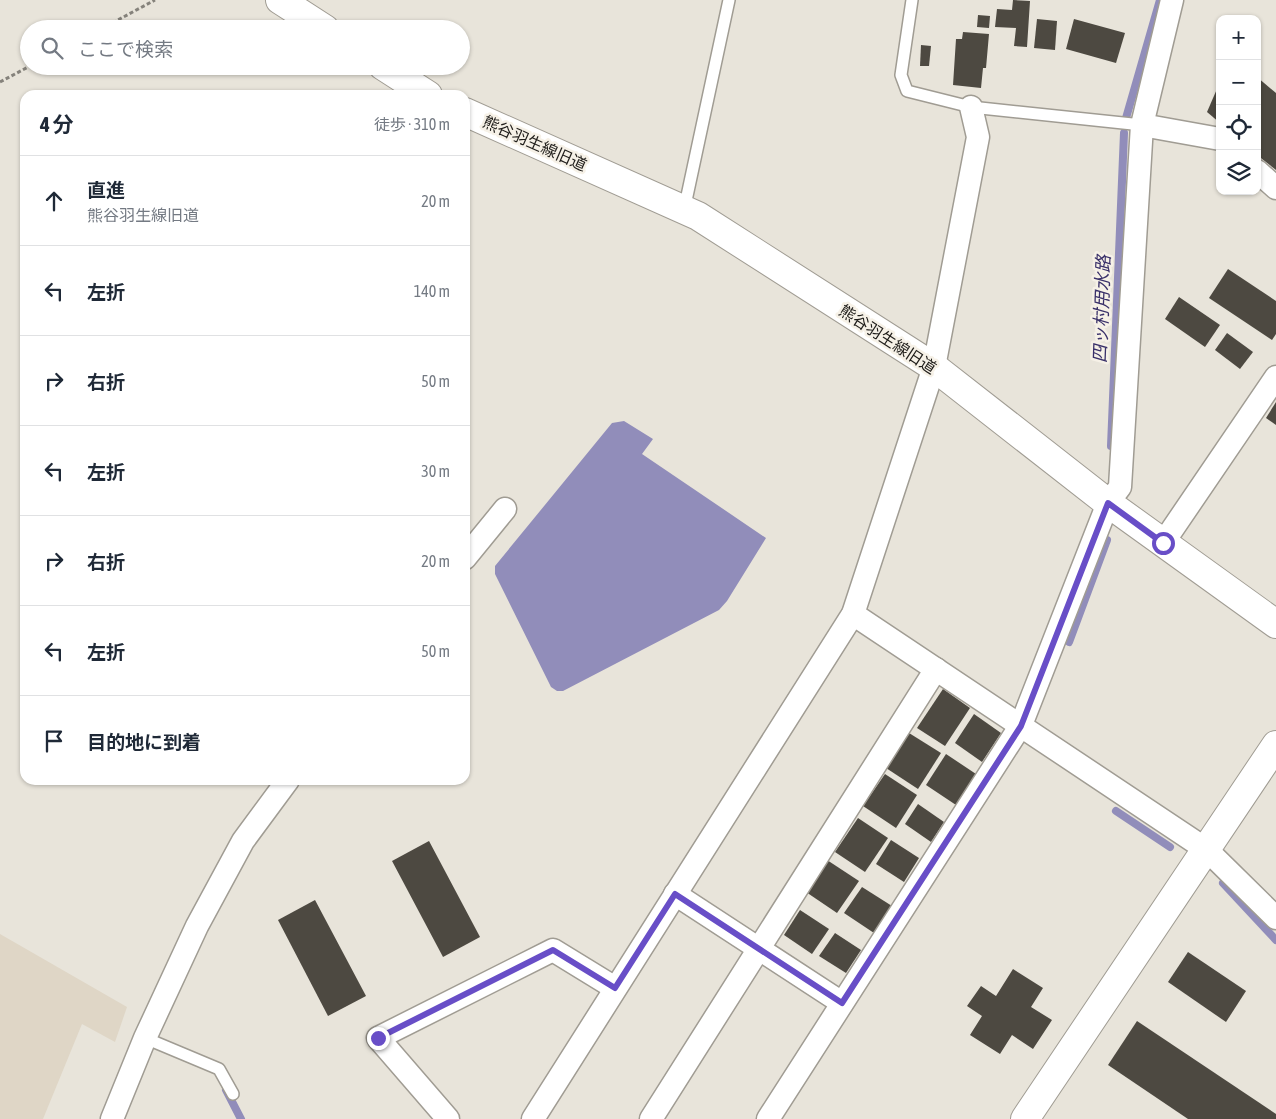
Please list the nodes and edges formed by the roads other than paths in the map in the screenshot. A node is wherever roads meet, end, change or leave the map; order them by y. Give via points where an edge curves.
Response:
1 (280, 0) edge
2 (729, 0) edge
3 (912, 0) edge
4 (1172, 0) edge
5 (311, 20) edge
6 (397, 75) edge
7 (420, 90) edge
8 (971, 107) junction
9 (470, 114) edge
10 (1142, 125) junction
11 (1216, 137) edge
12 (1261, 175) edge
13 (1276, 188) edge
14 (684, 210) junction
15 (934, 367) junction
16 (1276, 376) edge
17 (1108, 503) junction
18 (505, 509) dead end
19 (1163, 543) junction
20 (470, 552) edge
21 (853, 614) junction
22 (1276, 624) edge
23 (936, 669) junction
24 (1021, 726) junction
25 (1276, 744) edge
26 (284, 785) edge
27 (1207, 850) junction
28 (675, 894) junction
29 (1276, 918) edge
30 (759, 949) junction
31 (615, 988) junction
32 (842, 1003) junction
33 (145, 1038) junction
34 (233, 1094) dead end
35 (112, 1119) edge
36 (448, 1119) edge
37 (533, 1119) edge
38 (651, 1119) edge
39 (768, 1119) edge
40 (1025, 1119) edge

1 - 5 street
2 - 14 lane
3 - 8 lane via 900,75 907,91
4 - 10 street
6 - 7 street
8 - 10 lane
8 - 15 street via 978,137
9 - 14 street, 熊谷羽生線旧道
10 - 11 street
10 - 17 street via 1120,487
12 - 13 street
14 - 15 street, 熊谷羽生線旧道
15 - 17 street, 熊谷羽生線旧道
15 - 21 street
16 - 19 street
17 - 19 street, 熊谷羽生線旧道
17 - 24 street
18 - 20 street
19 - 22 street, 熊谷羽生線旧道
21 - 23 street
21 - 28 street
23 - 24 street
23 - 30 street
24 - 27 street
24 - 32 street
25 - 27 street
26 - 33 street via 243,841 197,926
27 - 29 street
27 - 40 street
28 - 30 street
28 - 31 street
30 - 32 street
30 - 38 street
31 - 36 street via 553,950 378,1038
31 - 37 street
32 - 39 street
33 - 34 lane via 219,1069
33 - 35 street

